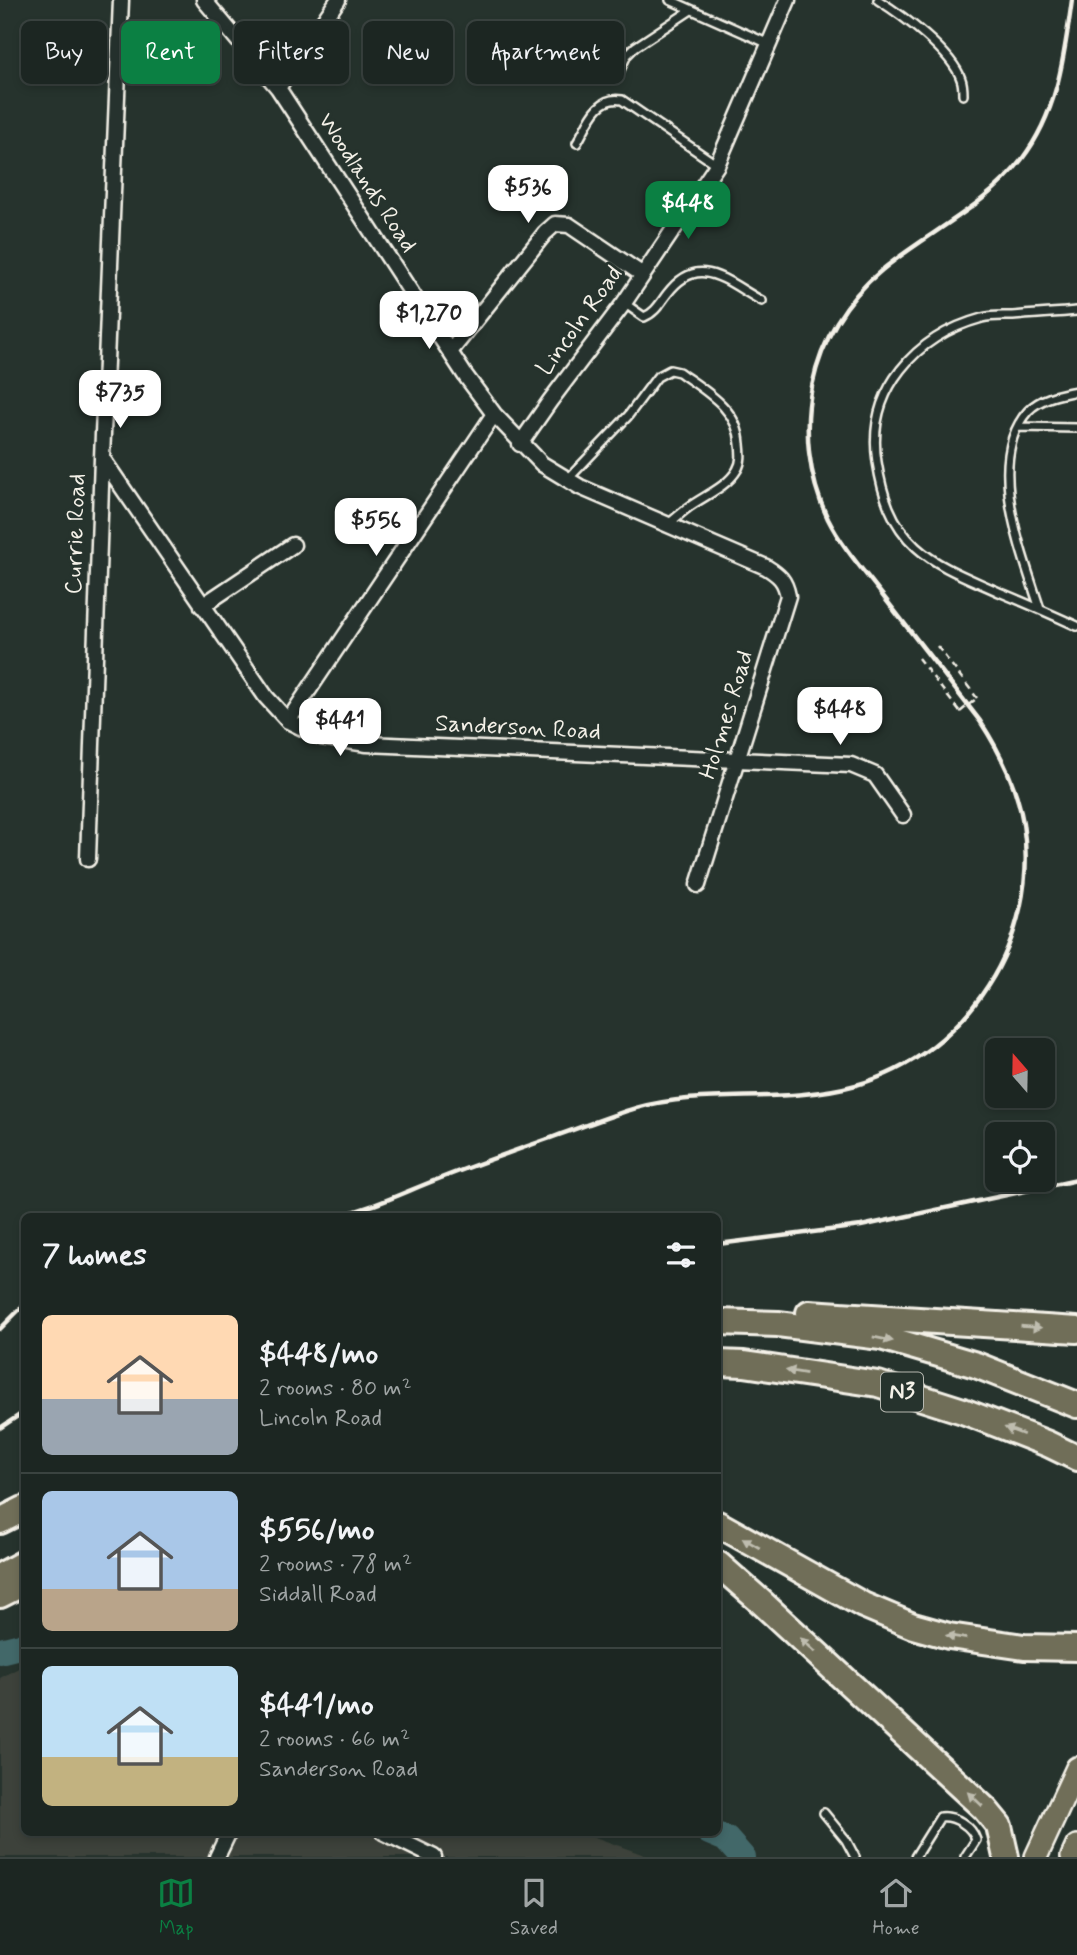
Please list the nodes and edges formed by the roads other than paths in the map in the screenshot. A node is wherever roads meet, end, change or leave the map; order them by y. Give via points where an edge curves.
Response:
1 (121, 0) edge
2 (204, 0) edge
3 (338, 0) edge
4 (670, 0) edge
5 (788, 0) edge
6 (878, 0) edge
7 (691, 10) junction
8 (770, 45) junction
9 (624, 61) edge
10 (278, 88) junction
11 (963, 95) dead end
12 (577, 144) dead end
13 (717, 165) junction
14 (643, 275) junction
15 (762, 301) dead end
16 (624, 303) junction
17 (1077, 311) edge
18 (450, 352) junction
19 (1077, 391) edge
20 (494, 414) junction
21 (1018, 428) junction
22 (1077, 428) edge
23 (520, 444) junction
24 (102, 458) junction
25 (568, 479) junction
26 (668, 525) junction
27 (293, 545) dead end
28 (766, 567) joint
29 (202, 606) junction
30 (1040, 609) junction
31 (1077, 626) edge
32 (288, 720) junction
33 (736, 761) junction
34 (902, 815) dead end
35 (88, 859) dead end
36 (698, 886) dead end
37 (721, 1311) edge
38 (721, 1322) edge
39 (1077, 1330) edge
40 (721, 1363) edge
41 (1077, 1405) edge
42 (1077, 1458) edge
43 (21, 1510) edge
44 (0, 1521) edge
45 (721, 1526) edge
46 (21, 1565) edge
47 (721, 1567) edge
48 (0, 1576) edge
49 (21, 1584) edge
50 (0, 1595) edge
51 (1077, 1648) edge
52 (1077, 1768) edge
53 (824, 1813) dead end
54 (227, 1836) edge
55 (391, 1836) edge
56 (1077, 1846) edge
57 (217, 1857) edge
58 (434, 1857) edge
59 (855, 1857) edge
60 (915, 1857) edge
61 (965, 1857) edge
62 (1006, 1857) edge
63 (1036, 1857) edge
64 (1072, 1857) edge

1 - 24 street, Currie Road
2 - 10 street, Woodlands Road
3 - 10 street
4 - 7 lane
5 - 8 street, Lincoln Road
6 - 11 lane via 945,55 961,79
7 - 8 lane
7 - 9 lane via 635,47
8 - 13 street, Lincoln Road
10 - 18 street, Woodlands Road
12 - 13 lane via 598,108 612,98 622,100
13 - 14 street, Lincoln Road
14 - 16 street, Lincoln Road
14 - 18 street via 569,225 555,224
15 - 16 lane via 710,272 698,271 680,279 652,314 644,317
16 - 23 street, Lincoln Road
17 - 30 lane via 983,317 950,331 916,351 900,368 877,423 875,450 881,487 893,519 915,546 941,565
18 - 20 street, Woodlands Road
19 - 21 lane via 1055,395 1029,410
20 - 23 street, Woodlands Road
20 - 32 street
21 - 22 lane
21 - 30 lane via 1007,471 1009,500
23 - 25 street, Woodlands Road
24 - 29 street, Sanderson Road
24 - 35 street, Currie Road
25 - 26 street, Woodlands Road
25 - 26 lane via 628,416 657,377 670,370 679,372 728,410 740,438 741,458 737,471 723,484
26 - 28 street, Woodlands Road
27 - 29 street
28 - 33 street, Holmes Road via 781,576 788,596
29 - 32 street, Sanderson Road via 266,697
30 - 31 lane
32 - 33 street, Sanderson Road via 321,737 367,744
33 - 34 street, Sanderson Road via 851,765 875,775
33 - 36 street, Holmes Road
37 -> 39 highway via 773,1310
38 -> 41 highway, N3 via 881,1337 976,1365
42 -> 40 highway, N3 via 962,1411 878,1384
43 - 44 highway
51 -> 45 highway via 1024,1647 914,1626 863,1605
46 - 48 highway
62 -> 47 highway via 999,1826 985,1809
49 - 50 highway
52 - 63 main road
53 - 59 lane
54 - 57 street
55 - 58 street
56 - 64 main road
60 - 61 lane via 940,1817 951,1816 974,1832 976,1840

